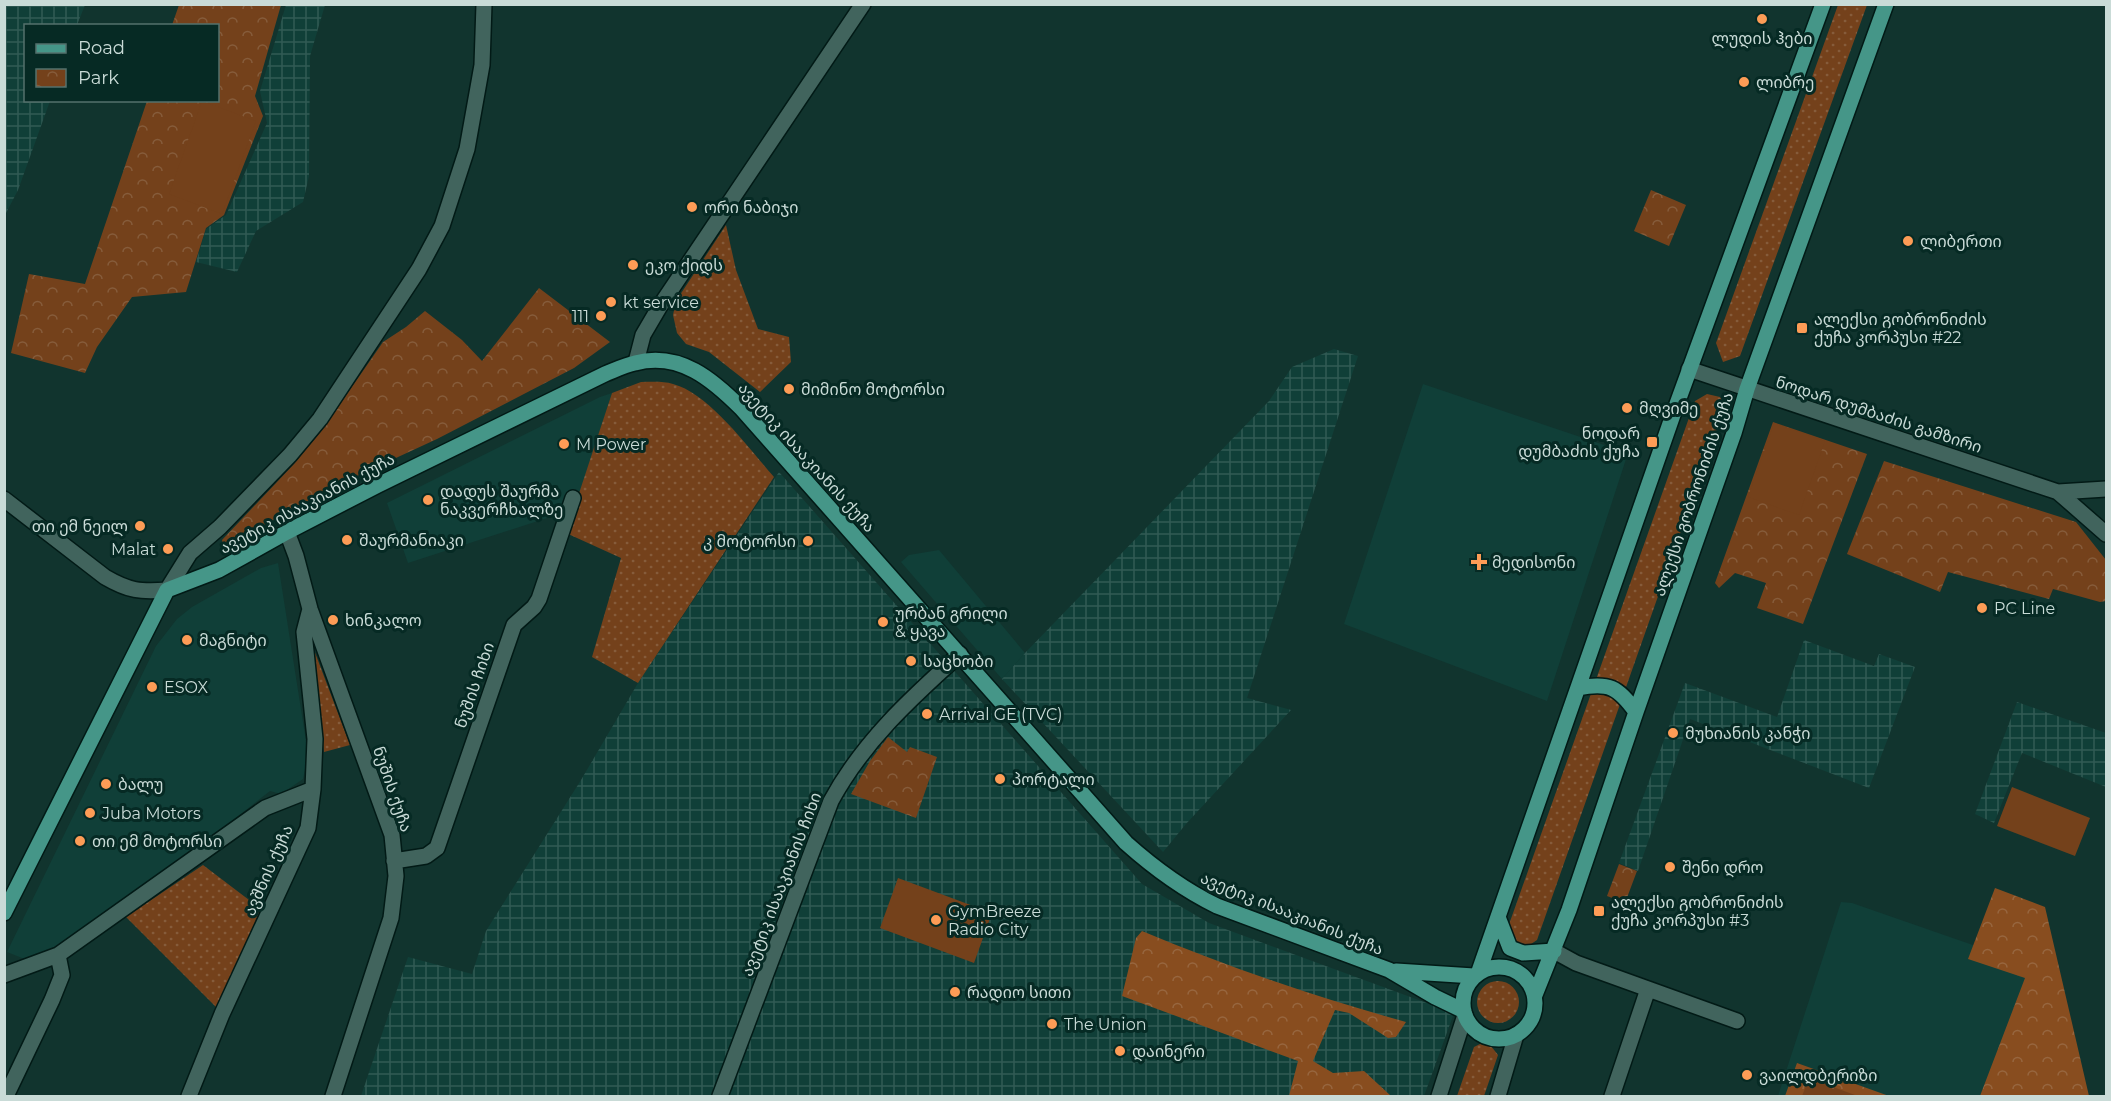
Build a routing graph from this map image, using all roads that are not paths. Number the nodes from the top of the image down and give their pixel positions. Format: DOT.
graph roads {
  1 [pos="484,4"];
  2 [pos="863,4"];
  3 [pos="1823,4"];
  4 [pos="1886,4"];
  5 [pos="636,362"];
  6 [pos="1689,369"];
  7 [pos="1748,389"];
  8 [pos="2106,489"];
  9 [pos="2058,492"];
  10 [pos="573,498"];
  11 [pos="4,499"];
  12 [pos="287,532"];
  13 [pos="2106,534"];
  14 [pos="167,591"];
  15 [pos="310,609"];
  16 [pos="960,654"];
  17 [pos="1578,688"];
  18 [pos="1636,712"];
  19 [pos="312,789"];
  20 [pos="394,861"];
  21 [pos="4,913"];
  22 [pos="1498,917"];
  23 [pos="1554,951"];
  24 [pos="58,955"];
  25 [pos="1389,970"];
  26 [pos="4,975"];
  27 [pos="1476,975"];
  28 [pos="1648,989"];
  29 [pos="1535,995"];
  30 [pos="1465,1013"];
  31 [pos="1737,1021"];
  32 [pos="1516,1035"];
  33 [pos="6,1096"];
  34 [pos="189,1096"];
  35 [pos="333,1096"];
  36 [pos="720,1096"];
  37 [pos="1439,1096"];
  38 [pos="1498,1096"];
  39 [pos="1612,1096"];
  1 -- 14 [label="street"];
  2 -- 5 [label="street"];
  3 -- 6 [label="main road"];
  4 -- 7 [label="main road, ალექსი გობრონიძის ქუჩა"];
  5 -- 12 [label="main road, ავეტიკ ისააკიანის ქუჩა"];
  5 -- 16 [label="main road, ავეტიკ ისააკიანის ქუჩა"];
  6 -- 7 [label="street, ნოდარ დუმბაძის გამზირი"];
  6 -- 17 [label="main road"];
  7 -- 9 [label="street, ნოდარ დუმბაძის გამზირი"];
  7 -- 18 [label="main road, ალექსი გობრონიძის ქუჩა"];
  8 -- 9 [label="street, ნოდარ დუმბაძის გამზირი"];
  9 -- 13 [label="street, ნოდარ დუმბაძის გამზირი"];
  10 -- 20 [label="street, ნუშის ჩიხი"];
  11 -- 14 [label="street"];
  12 -- 14 [label="main road, ავეტიკ ისააკიანის ქუჩა"];
  12 -- 15 [label="street, ნუშის ქუჩა"];
  14 -- 21 [label="main road"];
  15 -- 19 [label="street, ავშნის ქუჩა"];
  15 -- 20 [label="street, ნუშის ქუჩა"];
  16 -- 25 [label="main road, ავეტიკ ისააკიანის ქუჩა"];
  16 -- 36 [label="street, ავეტიკ ისააკიანის ჩიხი"];
  17 -- 18 [label="main road"];
  17 -- 22 [label="main road"];
  18 -- 23 [label="main road, ალექსი გობრონიძის ქუჩა"];
  19 -- 24 [label="street"];
  19 -- 34 [label="street, ავშნის ქუჩა"];
  20 -- 35 [label="street, ნუშის ქუჩა"];
  22 -- 23 [label="main road"];
  22 -- 27 [label="main road"];
  23 -- 28 [label="street"];
  23 -- 29 [label="main road, ალექსი გობრონიძის ქუჩა"];
  24 -- 26 [label="street"];
  24 -- 33 [label="street"];
  25 -- 27 [label="main road, ავეტიკ ისააკიანის ქუჩა"];
  25 -- 30 [label="main road, ავეტიკ ისააკიანის ქუჩა"];
  27 -- 29 [label="main road"];
  27 -- 30 [label="main road"];
  28 -- 31 [label="street"];
  28 -- 39 [label="street"];
  29 -- 32 [label="main road"];
  30 -- 32 [label="main road"];
  30 -- 37 [label="street"];
  32 -- 38 [label="street"];
}
